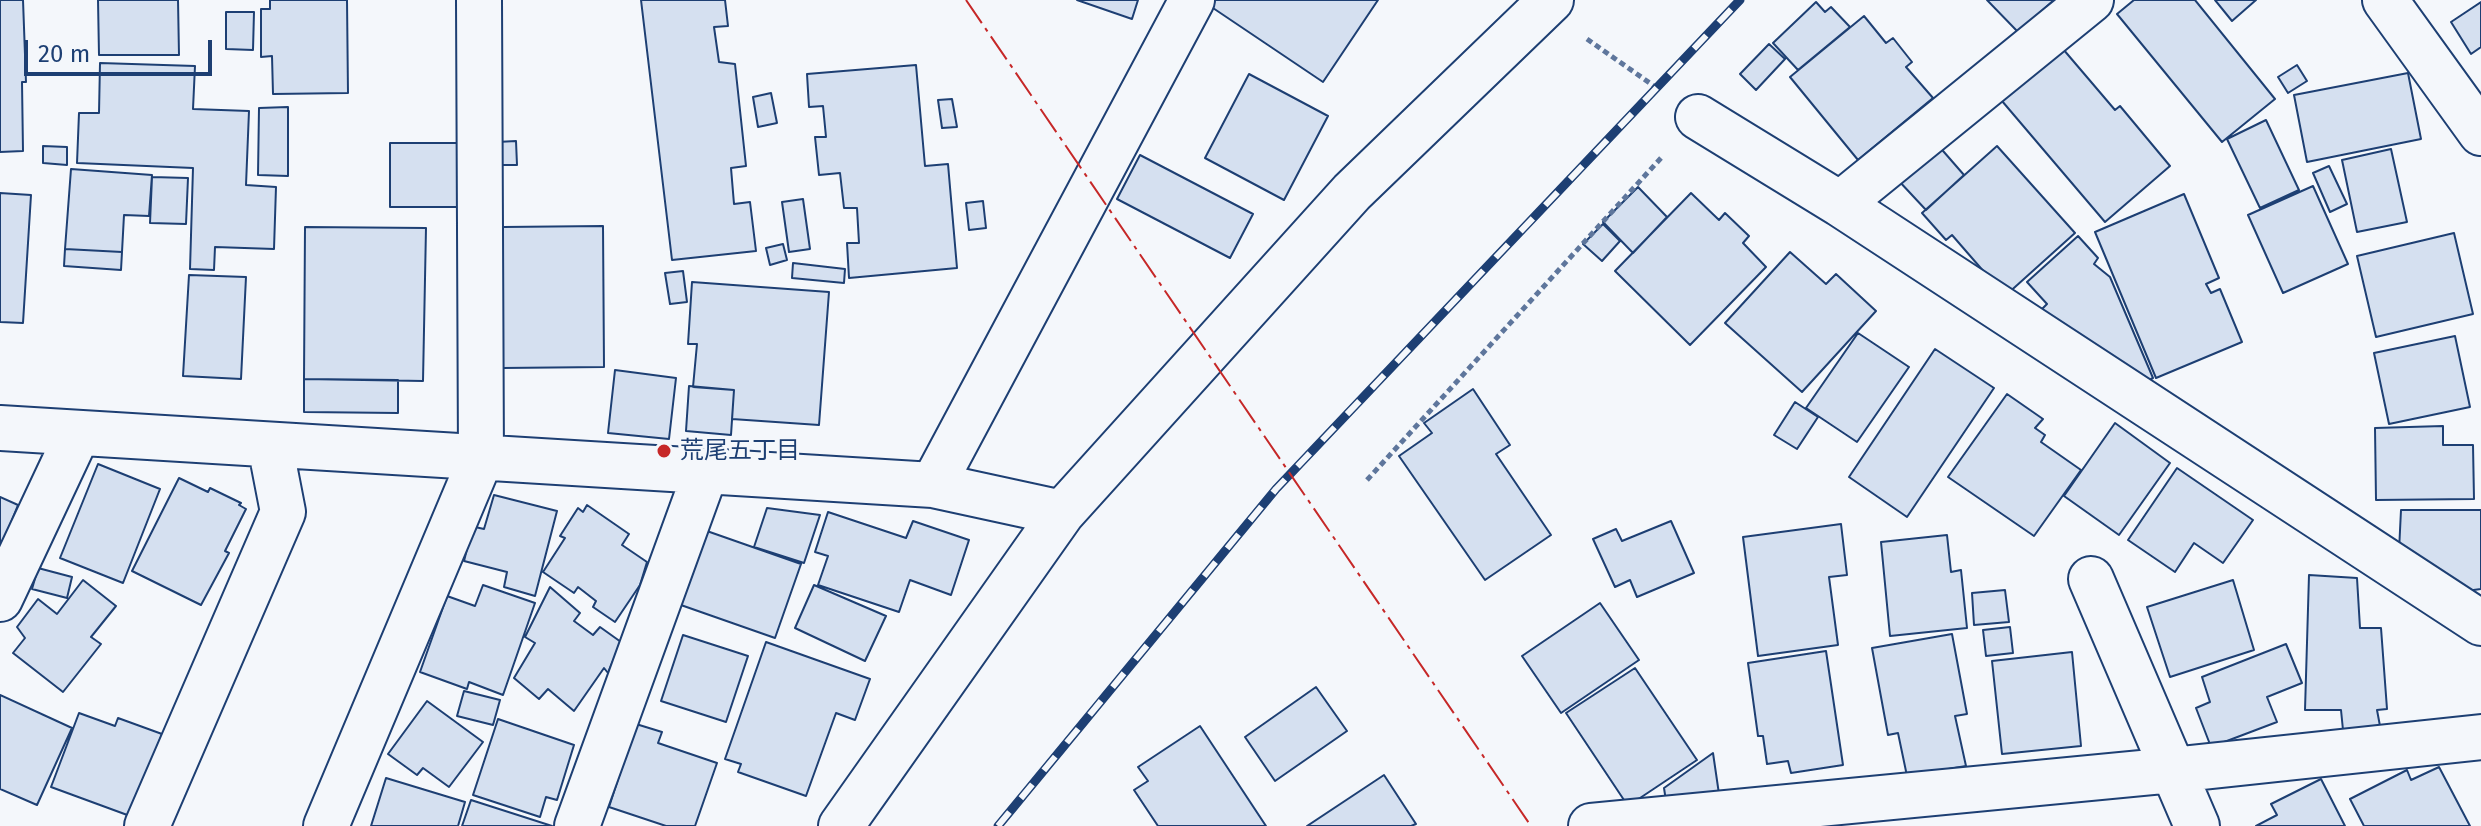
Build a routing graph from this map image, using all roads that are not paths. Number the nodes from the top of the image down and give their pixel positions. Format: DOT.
graph roads {
  1 [pos="479,0"];
  2 [pos="1192,0"];
  3 [pos="2091,0"];
  4 [pos="2385,0"];
  5 [pos="1542,3"];
  6 [pos="1698,117"];
  7 [pos="2481,133"];
  8 [pos="1840,204"];
  9 [pos="0,428"];
  10 [pos="78,433"];
  11 [pos="270,445"];
  12 [pos="481,458"];
  13 [pos="706,471"];
  14 [pos="933,485"];
  15 [pos="1062,513"];
  16 [pos="2091,579"];
  17 [pos="0,599"];
  18 [pos="2481,623"];
  19 [pos="2481,737"];
  20 [pos="2173,770"];
  21 [pos="147,826"];
  22 [pos="326,826"];
  23 [pos="577,826"];
  24 [pos="841,826"];
  25 [pos="1591,826"];
  26 [pos="2197,826"];
  1 -- 12 [label="street"];
  2 -- 14 [label="street"];
  3 -- 8 [label="street"];
  4 -- 7 [label="street"];
  5 -- 15 [label="street"];
  6 -- 8 [label="street"];
  8 -- 18 [label="street"];
  9 -- 10 [label="street"];
  10 -- 11 [label="street"];
  10 -- 17 [label="street"];
  11 -- 12 [label="street"];
  11 -- 21 [label="street"];
  12 -- 13 [label="street"];
  12 -- 22 [label="street"];
  13 -- 14 [label="street"];
  13 -- 23 [label="street"];
  14 -- 15 [label="street"];
  15 -- 24 [label="street"];
  16 -- 20 [label="street"];
  19 -- 20 [label="street"];
  20 -- 25 [label="street"];
  20 -- 26 [label="street"];
}
